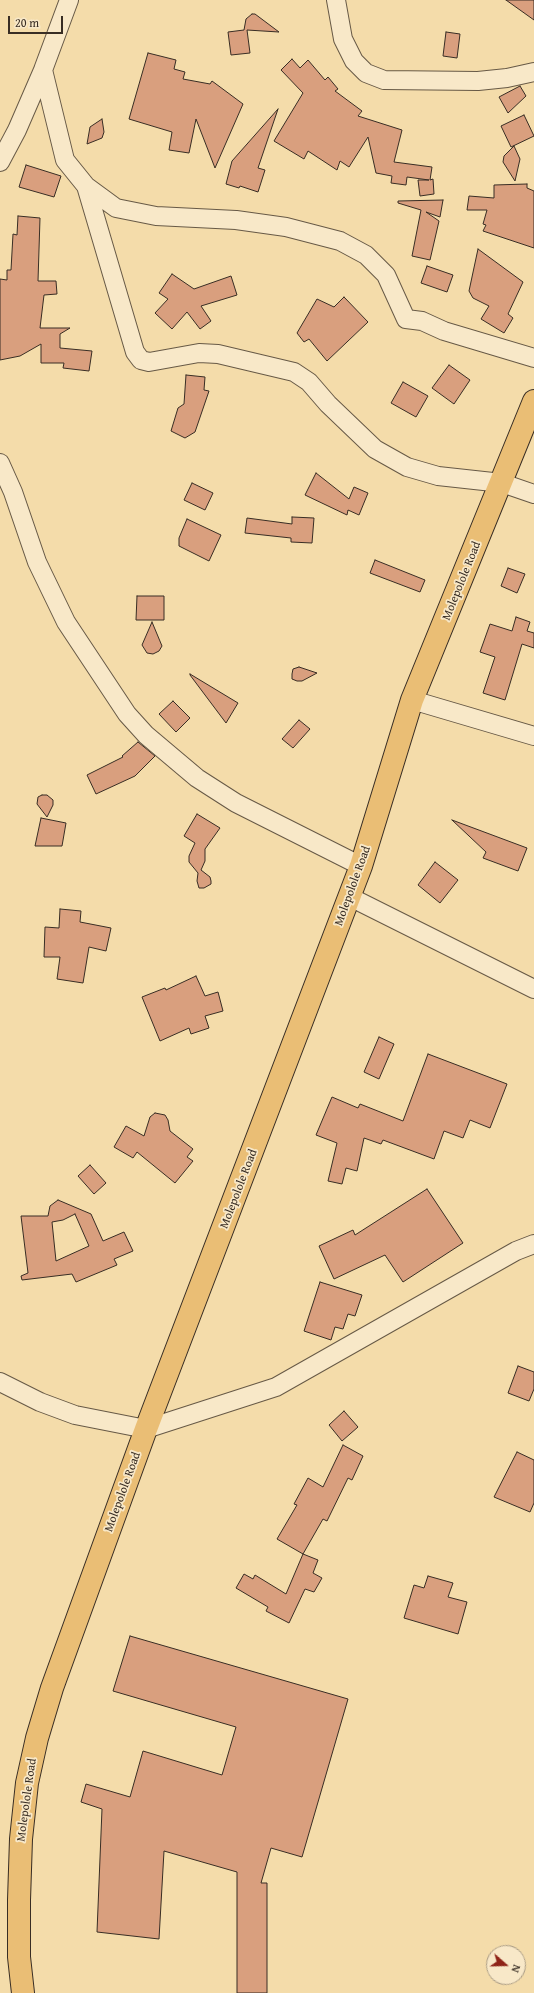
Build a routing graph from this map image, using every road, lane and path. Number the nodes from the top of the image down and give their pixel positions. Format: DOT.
graph roads {
  1 [pos="69,0"];
  2 [pos="336,0"];
  3 [pos="43,70"];
  4 [pos="534,72"];
  5 [pos="0,162"];
  6 [pos="86,186"];
  7 [pos="534,358"];
  8 [pos="534,401"];
  9 [pos="0,463"];
  10 [pos="502,484"];
  11 [pos="534,494"];
  12 [pos="412,700"];
  13 [pos="534,736"];
  14 [pos="361,866"];
  15 [pos="350,897"];
  16 [pos="534,989"];
  17 [pos="534,1244"];
  18 [pos="0,1382"];
  19 [pos="146,1429"];
  20 [pos="23,1993"];
  1 -- 3 [label="street"];
  2 -- 4 [label="street"];
  3 -- 5 [label="street"];
  3 -- 6 [label="street"];
  6 -- 7 [label="street"];
  6 -- 10 [label="street"];
  8 -- 10 [label="main road, Molepolole Road"];
  9 -- 14 [label="street"];
  10 -- 11 [label="street"];
  10 -- 12 [label="main road, Molepolole Road"];
  12 -- 13 [label="street"];
  12 -- 14 [label="main road, Molepolole Road"];
  14 -- 15 [label="main road, Molepolole Road"];
  15 -- 16 [label="street"];
  15 -- 19 [label="main road, Molepolole Road"];
  17 -- 19 [label="street"];
  18 -- 19 [label="street"];
  19 -- 20 [label="main road, Molepolole Road"];
}
